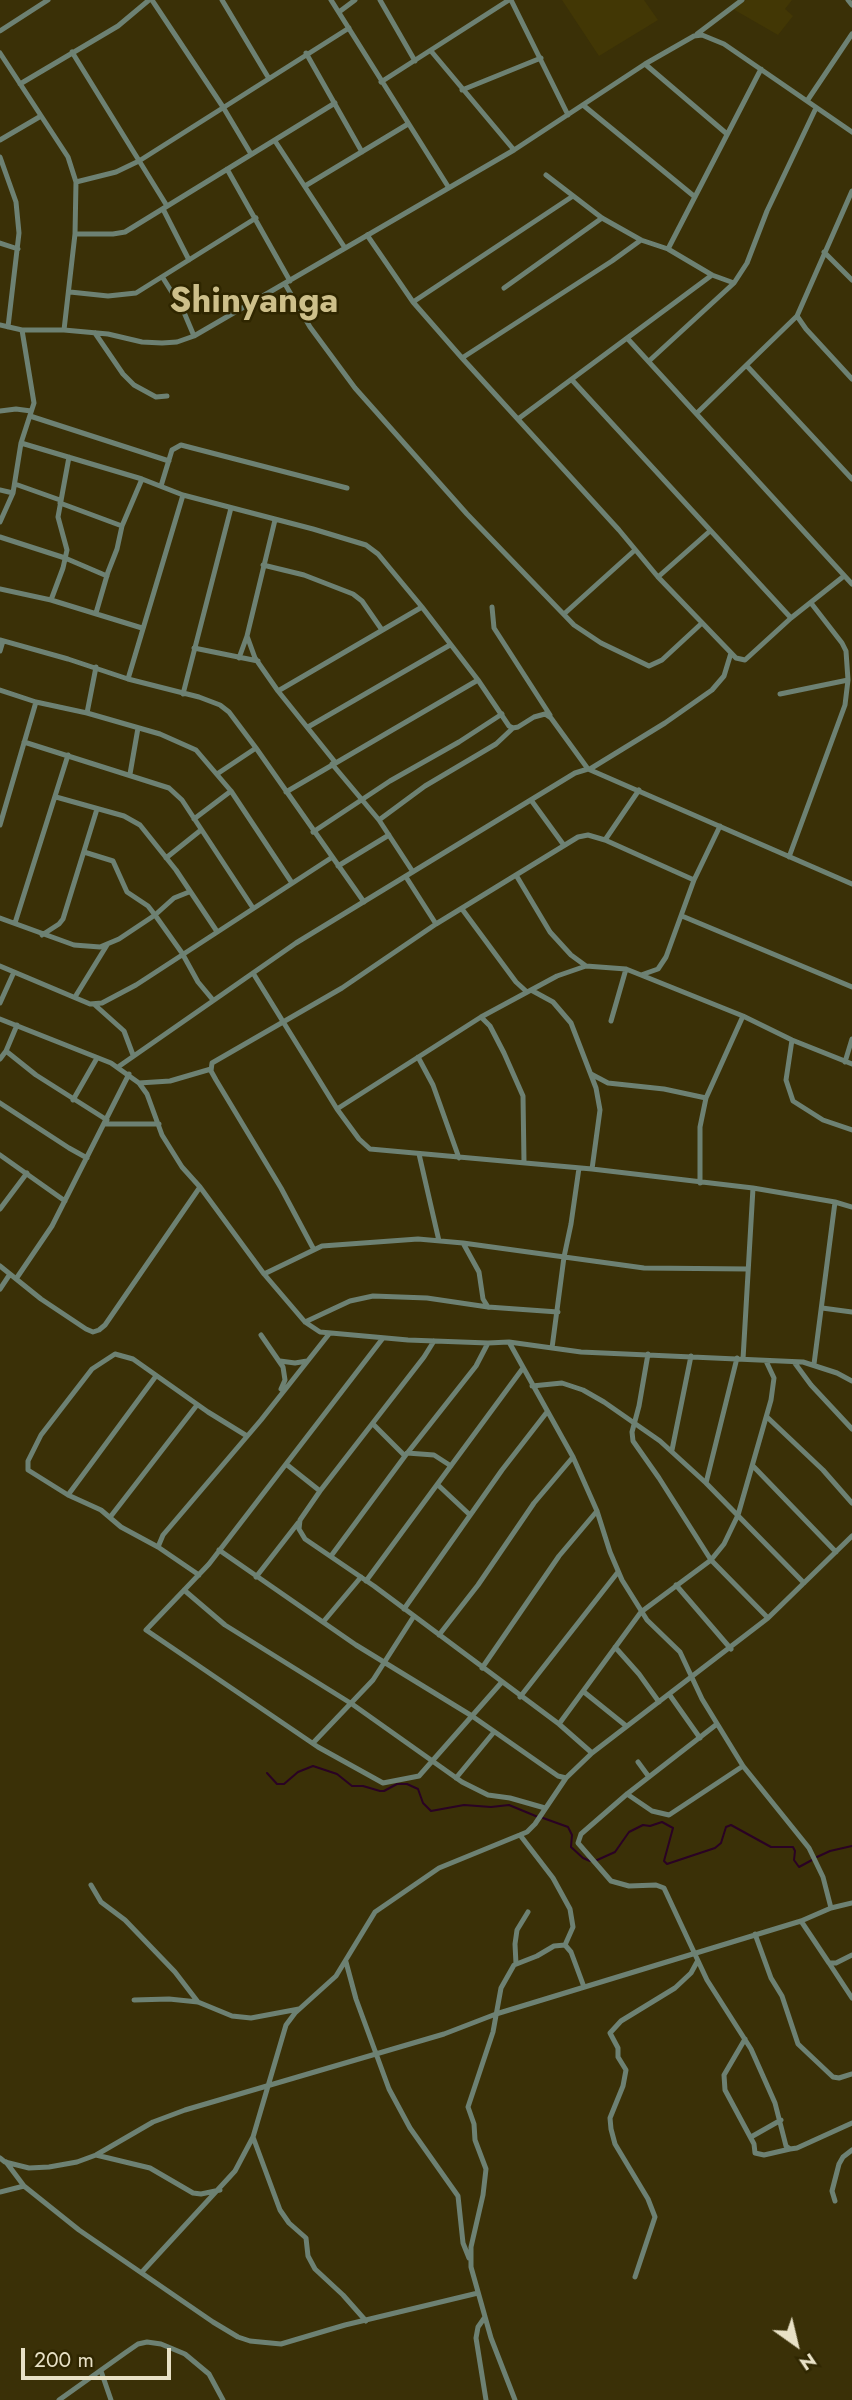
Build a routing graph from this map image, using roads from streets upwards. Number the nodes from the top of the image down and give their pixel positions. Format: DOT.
graph roads {
  1 [pos="48,0"];
  2 [pos="150,0"];
  3 [pos="222,0"];
  4 [pos="331,0"];
  5 [pos="355,0"];
  6 [pos="380,0"];
  7 [pos="510,0"];
  8 [pos="742,0"];
  9 [pos="848,0"];
  10 [pos="39,3"];
  11 [pos="852,5"];
  12 [pos="339,12"];
  13 [pos="349,28"];
  14 [pos="0,31"];
  15 [pos="852,34"];
  16 [pos="694,36"];
  17 [pos="431,51"];
  18 [pos="72,52"];
  19 [pos="0,53"];
  20 [pos="306,53"];
  21 [pos="541,58"];
  22 [pos="415,61"];
  23 [pos="645,64"];
  24 [pos="761,69"];
  25 [pos="268,77"];
  26 [pos="381,82"];
  27 [pos="20,84"];
  28 [pos="462,90"];
  29 [pos="807,101"];
  30 [pos="335,103"];
  31 [pos="583,105"];
  32 [pos="223,107"];
  33 [pos="816,108"];
  34 [pos="568,115"];
  35 [pos="41,116"];
  36 [pos="408,124"];
  37 [pos="852,132"];
  38 [pos="727,134"];
  39 [pos="0,140"];
  40 [pos="275,141"];
  41 [pos="514,150"];
  42 [pos="362,152"];
  43 [pos="251,154"];
  44 [pos="0,157"];
  45 [pos="139,160"];
  46 [pos="2,165"];
  47 [pos="227,169"];
  48 [pos="546,175"];
  49 [pos="76,182"];
  50 [pos="305,186"];
  51 [pos="449,188"];
  52 [pos="852,191"];
  53 [pos="573,196"];
  54 [pos="695,197"];
  55 [pos="165,207"];
  56 [pos="256,218"];
  57 [pos="602,218"];
  58 [pos="75,234"];
  59 [pos="367,235"];
  60 [pos="641,240"];
  61 [pos="0,243"];
  62 [pos="345,248"];
  63 [pos="18,249"];
  64 [pos="668,249"];
  65 [pos="824,252"];
  66 [pos="189,260"];
  67 [pos="712,275"];
  68 [pos="163,278"];
  69 [pos="852,280"];
  70 [pos="734,282"];
  71 [pos="287,283"];
  72 [pos="504,288"];
  73 [pos="70,292"];
  74 [pos="414,302"];
  75 [pos="797,316"];
  76 [pos="0,325"];
  77 [pos="8,327"];
  78 [pos="22,330"];
  79 [pos="64,330"];
  80 [pos="95,333"];
  81 [pos="194,336"];
  82 [pos="627,338"];
  83 [pos="462,358"];
  84 [pos="649,361"];
  85 [pos="747,366"];
  86 [pos="852,379"];
  87 [pos="572,380"];
  88 [pos="167,397"];
  89 [pos="0,411"];
  90 [pos="697,413"];
  91 [pos="31,414"];
  92 [pos="518,419"];
  93 [pos="21,443"];
  94 [pos="69,457"];
  95 [pos="169,460"];
  96 [pos="142,479"];
  97 [pos="852,479"];
  98 [pos="15,484"];
  99 [pos="161,486"];
  100 [pos="347,488"];
  101 [pos="0,490"];
  102 [pos="13,493"];
  103 [pos="183,495"];
  104 [pos="60,501"];
  105 [pos="231,508"];
  106 [pos="275,520"];
  107 [pos="0,522"];
  108 [pos="122,526"];
  109 [pos="710,531"];
  110 [pos="0,537"];
  111 [pos="635,550"];
  112 [pos="65,558"];
  113 [pos="263,565"];
  114 [pos="107,576"];
  115 [pos="844,576"];
  116 [pos="658,578"];
  117 [pos="852,584"];
  118 [pos="0,589"];
  119 [pos="51,600"];
  120 [pos="811,603"];
  121 [pos="422,607"];
  122 [pos="492,607"];
  123 [pos="96,613"];
  124 [pos="564,614"];
  125 [pos="791,618"];
  126 [pos="702,623"];
  127 [pos="142,628"];
  128 [pos="382,630"];
  129 [pos="247,636"];
  130 [pos="1,640"];
  131 [pos="450,645"];
  132 [pos="194,648"];
  133 [pos="0,651"];
  134 [pos="731,653"];
  135 [pos="239,658"];
  136 [pos="257,662"];
  137 [pos="96,667"];
  138 [pos="128,679"];
  139 [pos="478,680"];
  140 [pos="848,680"];
  141 [pos="0,690"];
  142 [pos="278,691"];
  143 [pos="183,694"];
  144 [pos="780,694"];
  145 [pos="36,702"];
  146 [pos="845,705"];
  147 [pos="852,707"];
  148 [pos="87,713"];
  149 [pos="502,714"];
  150 [pos="551,718"];
  151 [pos="308,727"];
  152 [pos="138,728"];
  153 [pos="513,728"];
  154 [pos="24,742"];
  155 [pos="256,748"];
  156 [pos="68,755"];
  157 [pos="334,763"];
  158 [pos="589,769"];
  159 [pos="130,774"];
  160 [pos="217,774"];
  161 [pos="639,790"];
  162 [pos="231,791"];
  163 [pos="286,792"];
  164 [pos="56,797"];
  165 [pos="361,800"];
  166 [pos="531,800"];
  167 [pos="97,809"];
  168 [pos="194,819"];
  169 [pos="379,820"];
  170 [pos="0,823"];
  171 [pos="720,826"];
  172 [pos="201,830"];
  173 [pos="313,832"];
  174 [pos="389,835"];
  175 [pos="606,840"];
  176 [pos="563,844"];
  177 [pos="84,852"];
  178 [pos="789,857"];
  179 [pos="166,858"];
  180 [pos="331,858"];
  181 [pos="338,866"];
  182 [pos="413,872"];
  183 [pos="516,875"];
  184 [pos="406,877"];
  185 [pos="694,880"];
  186 [pos="292,883"];
  187 [pos="852,884"];
  188 [pos="189,892"];
  189 [pos="364,902"];
  190 [pos="253,908"];
  191 [pos="462,909"];
  192 [pos="155,915"];
  193 [pos="682,916"];
  194 [pos="0,918"];
  195 [pos="15,923"];
  196 [pos="436,924"];
  197 [pos="216,930"];
  198 [pos="42,935"];
  199 [pos="107,945"];
  200 [pos="182,953"];
  201 [pos="0,966"];
  202 [pos="586,966"];
  203 [pos="626,970"];
  204 [pos="14,972"];
  205 [pos="253,973"];
  206 [pos="641,975"];
  207 [pos="851,985"];
  208 [pos="529,991"];
  209 [pos="75,997"];
  210 [pos="213,999"];
  211 [pos="0,1003"];
  212 [pos="95,1005"];
  213 [pos="743,1016"];
  214 [pos="481,1017"];
  215 [pos="0,1019"];
  216 [pos="611,1021"];
  217 [pos="284,1023"];
  218 [pos="17,1026"];
  219 [pos="852,1039"];
  220 [pos="792,1040"];
  221 [pos="6,1051"];
  222 [pos="133,1055"];
  223 [pos="418,1057"];
  224 [pos="97,1058"];
  225 [pos="0,1059"];
  226 [pos="849,1063"];
  227 [pos="118,1067"];
  228 [pos="211,1069"];
  229 [pos="129,1074"];
  230 [pos="591,1074"];
  231 [pos="139,1083"];
  232 [pos="706,1098"];
  233 [pos="73,1100"];
  234 [pos="0,1103"];
  235 [pos="337,1109"];
  236 [pos="106,1122"];
  237 [pos="159,1124"];
  238 [pos="852,1130"];
  239 [pos="419,1154"];
  240 [pos="0,1155"];
  241 [pos="88,1158"];
  242 [pos="459,1158"];
  243 [pos="524,1162"];
  244 [pos="579,1168"];
  245 [pos="592,1169"];
  246 [pos="27,1173"];
  247 [pos="700,1183"];
  248 [pos="200,1187"];
  249 [pos="752,1188"];
  250 [pos="65,1201"];
  251 [pos="835,1202"];
  252 [pos="852,1207"];
  253 [pos="0,1209"];
  254 [pos="439,1241"];
  255 [pos="463,1243"];
  256 [pos="313,1248"];
  257 [pos="564,1257"];
  258 [pos="0,1266"];
  259 [pos="748,1269"];
  260 [pos="264,1275"];
  261 [pos="13,1276"];
  262 [pos="0,1289"];
  263 [pos="488,1307"];
  264 [pos="821,1308"];
  265 [pos="558,1312"];
  266 [pos="852,1312"];
  267 [pos="305,1322"];
  268 [pos="329,1334"];
  269 [pos="261,1335"];
  270 [pos="383,1338"];
  271 [pos="434,1341"];
  272 [pos="509,1342"];
  273 [pos="488,1343"];
  274 [pos="552,1348"];
  275 [pos="648,1353"];
  276 [pos="691,1356"];
  277 [pos="740,1359"];
  278 [pos="280,1361"];
  279 [pos="307,1361"];
  280 [pos="766,1361"];
  281 [pos="794,1362"];
  282 [pos="814,1364"];
  283 [pos="523,1368"];
  284 [pos="156,1376"];
  285 [pos="852,1381"];
  286 [pos="532,1386"];
  287 [pos="277,1399"];
  288 [pos="197,1405"];
  289 [pos="547,1412"];
  290 [pos="767,1417"];
  291 [pos="373,1424"];
  292 [pos="635,1425"];
  293 [pos="852,1429"];
  294 [pos="247,1436"];
  295 [pos="672,1450"];
  296 [pos="406,1455"];
  297 [pos="573,1457"];
  298 [pos="286,1464"];
  299 [pos="452,1466"];
  300 [pos="754,1468"];
  301 [pos="706,1483"];
  302 [pos="438,1485"];
  303 [pos="320,1491"];
  304 [pos="68,1495"];
  305 [pos="852,1503"];
  306 [pos="597,1511"];
  307 [pos="471,1515"];
  308 [pos="111,1516"];
  309 [pos="738,1516"];
  310 [pos="298,1523"];
  311 [pos="852,1536"];
  312 [pos="158,1547"];
  313 [pos="219,1550"];
  314 [pos="836,1552"];
  315 [pos="331,1556"];
  316 [pos="712,1560"];
  317 [pos="618,1572"];
  318 [pos="199,1576"];
  319 [pos="256,1577"];
  320 [pos="364,1579"];
  321 [pos="804,1583"];
  322 [pos="676,1586"];
  323 [pos="184,1590"];
  324 [pos="404,1609"];
  325 [pos="641,1612"];
  326 [pos="414,1616"];
  327 [pos="768,1618"];
  328 [pos="324,1621"];
  329 [pos="439,1635"];
  330 [pos="615,1647"];
  331 [pos="731,1649"];
  332 [pos="385,1663"];
  333 [pos="482,1668"];
  334 [pos="691,1678"];
  335 [pos="501,1683"];
  336 [pos="584,1692"];
  337 [pos="669,1694"];
  338 [pos="520,1696"];
  339 [pos="659,1702"];
  340 [pos="352,1704"];
  341 [pos="472,1716"];
  342 [pos="559,1724"];
  343 [pos="717,1724"];
  344 [pos="625,1725"];
  345 [pos="494,1732"];
  346 [pos="700,1738"];
  347 [pos="313,1743"];
  348 [pos="592,1753"];
  349 [pos="431,1762"];
  350 [pos="638,1762"];
  351 [pos="743,1766"];
  352 [pos="649,1777"];
  353 [pos="456,1778"];
  354 [pos="566,1778"];
  355 [pos="628,1794"];
  356 [pos="545,1808"];
  357 [pos="520,1835"];
  358 [pos="91,1885"];
  359 [pos="852,1903"];
  360 [pos="831,1908"];
  361 [pos="528,1912"];
  362 [pos="801,1921"];
  363 [pos="755,1934"];
  364 [pos="565,1945"];
  365 [pos="694,1954"];
  366 [pos="852,1955"];
  367 [pos="346,1962"];
  368 [pos="697,1962"];
  369 [pos="829,1963"];
  370 [pos="516,1964"];
  371 [pos="584,1987"];
  372 [pos="852,1998"];
  373 [pos="134,2000"];
  374 [pos="198,2002"];
  375 [pos="299,2009"];
  376 [pos="496,2014"];
  377 [pos="746,2039"];
  378 [pos="376,2055"];
  379 [pos="852,2074"];
  380 [pos="267,2087"];
  381 [pos="781,2119"];
  382 [pos="852,2123"];
  383 [pos="253,2137"];
  384 [pos="751,2137"];
  385 [pos="790,2149"];
  386 [pos="852,2150"];
  387 [pos="96,2155"];
  388 [pos="3,2160"];
  389 [pos="24,2186"];
  390 [pos="220,2190"];
  391 [pos="0,2192"];
  392 [pos="835,2201"];
  393 [pos="470,2260"];
  394 [pos="142,2272"];
  395 [pos="635,2277"];
  396 [pos="478,2293"];
  397 [pos="485,2316"];
  398 [pos="366,2321"];
  399 [pos="101,2371"];
  400 [pos="59,2400"];
  401 [pos="111,2400"];
  402 [pos="223,2400"];
  403 [pos="486,2400"];
  404 [pos="515,2400"];
  1 -- 10 [label="street"];
  2 -- 18 [label="street"];
  2 -- 32 [label="street"];
  3 -- 25 [label="street"];
  4 -- 12 [label="street"];
  5 -- 12 [label="street"];
  6 -- 22 [label="street"];
  7 -- 17 [label="street"];
  7 -- 21 [label="street"];
  8 -- 16 [label="street"];
  9 -- 11 [label="street"];
  10 -- 14 [label="street"];
  12 -- 13 [label="street"];
  13 -- 20 [label="street"];
  13 -- 26 [label="street"];
  15 -- 29 [label="street"];
  16 -- 23 [label="street"];
  16 -- 24 [label="street"];
  17 -- 22 [label="street"];
  17 -- 28 [label="street"];
  18 -- 27 [label="street"];
  18 -- 45 [label="street"];
  19 -- 27 [label="street"];
  20 -- 25 [label="street"];
  20 -- 30 [label="street"];
  21 -- 28 [label="street"];
  21 -- 34 [label="street"];
  22 -- 26 [label="street"];
  23 -- 31 [label="street"];
  23 -- 38 [label="street"];
  24 -- 29 [label="street"];
  24 -- 38 [label="street"];
  25 -- 32 [label="street"];
  26 -- 36 [label="street"];
  27 -- 35 [label="street"];
  28 -- 41 [label="street"];
  29 -- 33 [label="street"];
  30 -- 40 [label="street"];
  30 -- 42 [label="street"];
  31 -- 34 [label="street"];
  31 -- 54 [label="street"];
  32 -- 43 [label="street"];
  32 -- 45 [label="street"];
  33 -- 37 [label="street"];
  33 -- 70 [label="street"];
  34 -- 41 [label="street"];
  35 -- 39 [label="street"];
  35 -- 49 [label="street"];
  36 -- 42 [label="street"];
  36 -- 51 [label="street"];
  38 -- 54 [label="street"];
  40 -- 43 [label="street"];
  40 -- 50 [label="street"];
  41 -- 51 [label="street"];
  42 -- 50 [label="street"];
  43 -- 47 [label="street"];
  44 -- 46 [label="street"];
  45 -- 49 [label="street"];
  45 -- 55 [label="street"];
  46 -- 63 [label="street"];
  47 -- 55 [label="street"];
  47 -- 56 [label="street"];
  48 -- 53 [label="street"];
  49 -- 58 [label="street"];
  50 -- 62 [label="street"];
  51 -- 59 [label="street"];
  52 -- 65 [label="street"];
  53 -- 57 [label="street"];
  53 -- 74 [label="street"];
  54 -- 64 [label="street"];
  55 -- 58 [label="street"];
  55 -- 66 [label="street"];
  56 -- 66 [label="street"];
  56 -- 71 [label="street"];
  57 -- 60 [label="street"];
  57 -- 72 [label="street"];
  58 -- 73 [label="street"];
  59 -- 62 [label="street"];
  59 -- 74 [label="street"];
  60 -- 64 [label="street"];
  60 -- 83 [label="street"];
  61 -- 63 [label="street"];
  62 -- 71 [label="street"];
  63 -- 77 [label="street"];
  64 -- 67 [label="street"];
  65 -- 69 [label="street"];
  65 -- 75 [label="street"];
  66 -- 68 [label="street"];
  67 -- 70 [label="street"];
  67 -- 82 [label="street"];
  68 -- 73 [label="street"];
  68 -- 81 [label="street"];
  70 -- 84 [label="street"];
  71 -- 81 [label="street"];
  71 -- 124 [label="street"];
  73 -- 79 [label="street"];
  74 -- 83 [label="street"];
  75 -- 85 [label="street"];
  75 -- 86 [label="street"];
  76 -- 77 [label="street"];
  77 -- 78 [label="street"];
  78 -- 79 [label="street"];
  78 -- 91 [label="street"];
  79 -- 80 [label="street"];
  80 -- 81 [label="street"];
  80 -- 88 [label="street"];
  82 -- 84 [label="street"];
  82 -- 87 [label="street"];
  83 -- 92 [label="street"];
  84 -- 90 [label="street"];
  85 -- 90 [label="street"];
  85 -- 97 [label="street"];
  87 -- 92 [label="street"];
  87 -- 109 [label="street"];
  89 -- 91 [label="street"];
  90 -- 115 [label="street"];
  91 -- 93 [label="street"];
  91 -- 95 [label="street"];
  92 -- 111 [label="street"];
  93 -- 94 [label="street"];
  93 -- 98 [label="street"];
  94 -- 96 [label="street"];
  94 -- 104 [label="street"];
  95 -- 99 [label="street"];
  95 -- 100 [label="street"];
  96 -- 99 [label="street"];
  96 -- 108 [label="street"];
  98 -- 102 [label="street"];
  98 -- 104 [label="street"];
  99 -- 103 [label="street"];
  101 -- 102 [label="street"];
  102 -- 107 [label="street"];
  103 -- 105 [label="street"];
  103 -- 127 [label="street"];
  104 -- 108 [label="street"];
  104 -- 112 [label="street"];
  105 -- 106 [label="street"];
  105 -- 132 [label="street"];
  106 -- 113 [label="street"];
  106 -- 121 [label="street"];
  108 -- 114 [label="street"];
  109 -- 116 [label="street"];
  109 -- 125 [label="street"];
  110 -- 112 [label="street"];
  111 -- 116 [label="street"];
  111 -- 124 [label="street"];
  112 -- 114 [label="street"];
  112 -- 119 [label="street"];
  113 -- 128 [label="street"];
  113 -- 129 [label="street"];
  114 -- 123 [label="street"];
  115 -- 117 [label="street"];
  115 -- 120 [label="street"];
  116 -- 126 [label="street"];
  118 -- 119 [label="street"];
  119 -- 123 [label="street"];
  120 -- 125 [label="street"];
  120 -- 140 [label="street"];
  121 -- 128 [label="street"];
  121 -- 131 [label="street"];
  122 -- 150 [label="street"];
  123 -- 127 [label="street"];
  124 -- 126 [label="street"];
  125 -- 134 [label="street"];
  126 -- 134 [label="street"];
  127 -- 138 [label="street"];
  128 -- 142 [label="street"];
  129 -- 135 [label="street"];
  129 -- 136 [label="street"];
  130 -- 133 [label="street"];
  130 -- 137 [label="street"];
  131 -- 139 [label="street"];
  131 -- 151 [label="street"];
  132 -- 135 [label="street"];
  132 -- 143 [label="street"];
  134 -- 158 [label="street"];
  135 -- 136 [label="street"];
  136 -- 142 [label="street"];
  137 -- 138 [label="street"];
  137 -- 148 [label="street"];
  138 -- 143 [label="street"];
  139 -- 149 [label="street"];
  139 -- 157 [label="street"];
  140 -- 144 [label="street"];
  140 -- 146 [label="street"];
  141 -- 145 [label="street"];
  142 -- 151 [label="street"];
  143 -- 155 [label="street"];
  145 -- 148 [label="street"];
  145 -- 154 [label="street"];
  146 -- 147 [label="street"];
  146 -- 178 [label="street"];
  148 -- 152 [label="street"];
  149 -- 153 [label="street"];
  149 -- 165 [label="street"];
  150 -- 153 [label="street"];
  150 -- 158 [label="street"];
  151 -- 157 [label="street"];
  152 -- 159 [label="street"];
  152 -- 160 [label="street"];
  153 -- 169 [label="street"];
  154 -- 156 [label="street"];
  154 -- 170 [label="street"];
  155 -- 160 [label="street"];
  155 -- 163 [label="street"];
  156 -- 159 [label="street"];
  156 -- 164 [label="street"];
  157 -- 163 [label="street"];
  157 -- 165 [label="street"];
  158 -- 161 [label="street"];
  158 -- 166 [label="street"];
  159 -- 168 [label="street"];
  160 -- 162 [label="street"];
  161 -- 171 [label="street"];
  161 -- 175 [label="street"];
  162 -- 168 [label="street"];
  162 -- 186 [label="street"];
  163 -- 173 [label="street"];
  164 -- 167 [label="street"];
  164 -- 195 [label="street"];
  165 -- 169 [label="street"];
  165 -- 173 [label="street"];
  166 -- 176 [label="street"];
  166 -- 182 [label="street"];
  167 -- 177 [label="street"];
  167 -- 179 [label="street"];
  168 -- 172 [label="street"];
  169 -- 174 [label="street"];
  171 -- 178 [label="street"];
  171 -- 185 [label="street"];
  172 -- 179 [label="street"];
  172 -- 190 [label="street"];
  173 -- 180 [label="street"];
  174 -- 181 [label="street"];
  174 -- 182 [label="street"];
  175 -- 176 [label="street"];
  175 -- 185 [label="street"];
  176 -- 183 [label="street"];
  177 -- 192 [label="street"];
  177 -- 198 [label="street"];
  178 -- 187 [label="street"];
  179 -- 188 [label="street"];
  180 -- 181 [label="street"];
  180 -- 186 [label="street"];
  181 -- 189 [label="street"];
  182 -- 184 [label="street"];
  183 -- 191 [label="street"];
  183 -- 202 [label="street"];
  184 -- 189 [label="street"];
  184 -- 196 [label="street"];
  185 -- 193 [label="street"];
  186 -- 190 [label="street"];
  188 -- 192 [label="street"];
  188 -- 197 [label="street"];
  189 -- 205 [label="street"];
  190 -- 197 [label="street"];
  191 -- 196 [label="street"];
  191 -- 208 [label="street"];
  192 -- 199 [label="street"];
  192 -- 200 [label="street"];
  193 -- 206 [label="street"];
  193 -- 207 [label="street"];
  194 -- 195 [label="street"];
  195 -- 198 [label="street"];
  196 -- 217 [label="street"];
  197 -- 200 [label="street"];
  198 -- 199 [label="street"];
  199 -- 209 [label="street"];
  200 -- 210 [label="street"];
  200 -- 212 [label="street"];
  201 -- 204 [label="street"];
  202 -- 203 [label="street"];
  202 -- 208 [label="street"];
  203 -- 206 [label="street"];
  203 -- 216 [label="street"];
  204 -- 209 [label="street"];
  204 -- 211 [label="street"];
  205 -- 210 [label="street"];
  205 -- 217 [label="street"];
  206 -- 213 [label="street"];
  208 -- 214 [label="street"];
  208 -- 230 [label="street"];
  209 -- 212 [label="street"];
  210 -- 222 [label="street"];
  212 -- 222 [label="street"];
  213 -- 220 [label="street"];
  213 -- 232 [label="street"];
  214 -- 223 [label="street"];
  214 -- 243 [label="street"];
  215 -- 218 [label="street"];
  217 -- 228 [label="street"];
  217 -- 235 [label="street"];
  218 -- 221 [label="street"];
  218 -- 224 [label="street"];
  219 -- 226 [label="street"];
  220 -- 226 [label="street"];
  220 -- 238 [label="street"];
  221 -- 225 [label="street"];
  221 -- 233 [label="street"];
  222 -- 227 [label="street"];
  223 -- 235 [label="street"];
  223 -- 242 [label="street"];
  224 -- 227 [label="street"];
  224 -- 233 [label="street"];
  227 -- 229 [label="street"];
  228 -- 231 [label="street"];
  228 -- 256 [label="street"];
  229 -- 231 [label="street"];
  229 -- 236 [label="street"];
  230 -- 232 [label="street"];
  230 -- 245 [label="street"];
  231 -- 237 [label="street"];
  232 -- 247 [label="street"];
  233 -- 236 [label="street"];
  234 -- 241 [label="street"];
  235 -- 239 [label="street"];
  236 -- 237 [label="street"];
  236 -- 241 [label="street"];
  237 -- 248 [label="street"];
  239 -- 242 [label="street"];
  239 -- 254 [label="street"];
  240 -- 246 [label="street"];
  241 -- 250 [label="street"];
  242 -- 243 [label="street"];
  243 -- 244 [label="street"];
  244 -- 245 [label="street"];
  244 -- 257 [label="street"];
  245 -- 247 [label="street"];
  246 -- 250 [label="street"];
  246 -- 253 [label="street"];
  247 -- 249 [label="street"];
  248 -- 260 [label="street"];
  248 -- 261 [label="street"];
  249 -- 251 [label="street"];
  249 -- 259 [label="street"];
  250 -- 261 [label="street"];
  251 -- 252 [label="street"];
  251 -- 264 [label="street"];
  254 -- 255 [label="street"];
  254 -- 256 [label="street"];
  255 -- 257 [label="street"];
  255 -- 263 [label="street"];
  256 -- 260 [label="street"];
  257 -- 259 [label="street"];
  257 -- 265 [label="street"];
  258 -- 261 [label="street"];
  259 -- 277 [label="street"];
  260 -- 267 [label="street"];
  261 -- 262 [label="street"];
  263 -- 265 [label="street"];
  263 -- 267 [label="street"];
  264 -- 266 [label="street"];
  264 -- 282 [label="street"];
  265 -- 274 [label="street"];
  267 -- 268 [label="street"];
  268 -- 270 [label="street"];
  268 -- 279 [label="street"];
  269 -- 278 [label="street"];
  270 -- 271 [label="street"];
  270 -- 298 [label="street"];
  271 -- 273 [label="street"];
  271 -- 291 [label="street"];
  272 -- 273 [label="street"];
  272 -- 274 [label="street"];
  272 -- 283 [label="street"];
  273 -- 296 [label="street"];
  274 -- 275 [label="street"];
  275 -- 276 [label="street"];
  275 -- 292 [label="street"];
  276 -- 277 [label="street"];
  276 -- 295 [label="street"];
  277 -- 280 [label="street"];
  277 -- 301 [label="street"];
  278 -- 279 [label="street"];
  278 -- 287 [label="street"];
  279 -- 287 [label="street"];
  280 -- 281 [label="street"];
  280 -- 290 [label="street"];
  281 -- 282 [label="street"];
  281 -- 293 [label="street"];
  282 -- 285 [label="street"];
  283 -- 286 [label="street"];
  283 -- 299 [label="street"];
  284 -- 288 [label="street"];
  284 -- 304 [label="street"];
  284 -- 304 [label="street"];
  286 -- 289 [label="street"];
  286 -- 292 [label="street"];
  287 -- 294 [label="street"];
  288 -- 294 [label="street"];
  288 -- 308 [label="street"];
  289 -- 297 [label="street"];
  289 -- 307 [label="street"];
  290 -- 300 [label="street"];
  290 -- 305 [label="street"];
  291 -- 296 [label="street"];
  291 -- 303 [label="street"];
  292 -- 295 [label="street"];
  292 -- 316 [label="street"];
  294 -- 312 [label="street"];
  295 -- 301 [label="street"];
  296 -- 299 [label="street"];
  296 -- 315 [label="street"];
  297 -- 306 [label="street"];
  297 -- 329 [label="street"];
  298 -- 303 [label="street"];
  298 -- 313 [label="street"];
  299 -- 302 [label="street"];
  300 -- 309 [label="street"];
  300 -- 314 [label="street"];
  301 -- 309 [label="street"];
  302 -- 307 [label="street"];
  302 -- 320 [label="street"];
  303 -- 310 [label="street"];
  304 -- 308 [label="street"];
  306 -- 317 [label="street"];
  306 -- 333 [label="street"];
  307 -- 324 [label="street"];
  308 -- 312 [label="street"];
  309 -- 316 [label="street"];
  309 -- 321 [label="street"];
  310 -- 315 [label="street"];
  310 -- 319 [label="street"];
  311 -- 314 [label="street"];
  312 -- 318 [label="street"];
  313 -- 318 [label="street"];
  313 -- 319 [label="street"];
  314 -- 321 [label="street"];
  315 -- 320 [label="street"];
  316 -- 322 [label="street"];
  316 -- 327 [label="street"];
  317 -- 325 [label="street"];
  317 -- 338 [label="street"];
  318 -- 323 [label="street"];
  319 -- 328 [label="street"];
  320 -- 324 [label="street"];
  320 -- 328 [label="street"];
  321 -- 327 [label="street"];
  322 -- 325 [label="street"];
  322 -- 331 [label="street"];
  323 -- 340 [label="street"];
  323 -- 347 [label="street"];
  324 -- 326 [label="street"];
  325 -- 330 [label="street"];
  325 -- 334 [label="street"];
  326 -- 329 [label="street"];
  326 -- 332 [label="street"];
  327 -- 331 [label="street"];
  328 -- 332 [label="street"];
  329 -- 333 [label="street"];
  330 -- 336 [label="street"];
  330 -- 339 [label="street"];
  331 -- 334 [label="street"];
  332 -- 340 [label="street"];
  332 -- 341 [label="street"];
  333 -- 335 [label="street"];
  334 -- 337 [label="street"];
  334 -- 343 [label="street"];
  335 -- 338 [label="street"];
  335 -- 341 [label="street"];
  336 -- 342 [label="street"];
  336 -- 344 [label="street"];
  337 -- 339 [label="street"];
  337 -- 346 [label="street"];
  338 -- 342 [label="street"];
  339 -- 344 [label="street"];
  340 -- 347 [label="street"];
  340 -- 349 [label="street"];
  341 -- 345 [label="street"];
  341 -- 349 [label="street"];
  342 -- 348 [label="street"];
  343 -- 346 [label="street"];
  343 -- 351 [label="street"];
  344 -- 348 [label="street"];
  345 -- 353 [label="street"];
  345 -- 354 [label="street"];
  346 -- 352 [label="street"];
  347 -- 349 [label="street"];
  348 -- 354 [label="street"];
  349 -- 353 [label="street"];
  350 -- 352 [label="street"];
  351 -- 355 [label="street"];
  351 -- 360 [label="street"];
  352 -- 355 [label="street"];
  353 -- 356 [label="street"];
  354 -- 356 [label="street"];
  355 -- 365 [label="street"];
  356 -- 357 [label="street"];
  357 -- 364 [label="street"];
  357 -- 367 [label="street"];
  358 -- 374 [label="street"];
  359 -- 360 [label="street"];
  360 -- 362 [label="street"];
  361 -- 370 [label="street"];
  362 -- 363 [label="street"];
  362 -- 369 [label="street"];
  363 -- 365 [label="street"];
  363 -- 379 [label="street"];
  364 -- 370 [label="street"];
  364 -- 371 [label="street"];
  365 -- 368 [label="street"];
  365 -- 371 [label="street"];
  366 -- 369 [label="street"];
  367 -- 375 [label="street"];
  367 -- 378 [label="street"];
  368 -- 377 [label="street"];
  368 -- 395 [label="street"];
  369 -- 372 [label="street"];
  370 -- 376 [label="street"];
  371 -- 376 [label="street"];
  373 -- 374 [label="street"];
  374 -- 375 [label="street"];
  375 -- 380 [label="street"];
  376 -- 378 [label="street"];
  376 -- 393 [label="street"];
  377 -- 381 [label="street"];
  377 -- 384 [label="street"];
  378 -- 380 [label="street"];
  378 -- 393 [label="street"];
  380 -- 383 [label="street"];
  380 -- 387 [label="street"];
  381 -- 384 [label="street"];
  381 -- 385 [label="street"];
  382 -- 385 [label="street"];
  383 -- 390 [label="street"];
  383 -- 398 [label="street"];
  384 -- 385 [label="street"];
  386 -- 392 [label="street"];
  387 -- 388 [label="street"];
  387 -- 390 [label="street"];
  388 -- 389 [label="street"];
  389 -- 391 [label="street"];
  389 -- 394 [label="street"];
  390 -- 394 [label="street"];
  393 -- 396 [label="street"];
  394 -- 398 [label="street"];
  396 -- 397 [label="street"];
  396 -- 398 [label="street"];
  397 -- 403 [label="street"];
  397 -- 404 [label="street"];
  399 -- 400 [label="street"];
  399 -- 401 [label="street"];
  399 -- 402 [label="street"];
}
